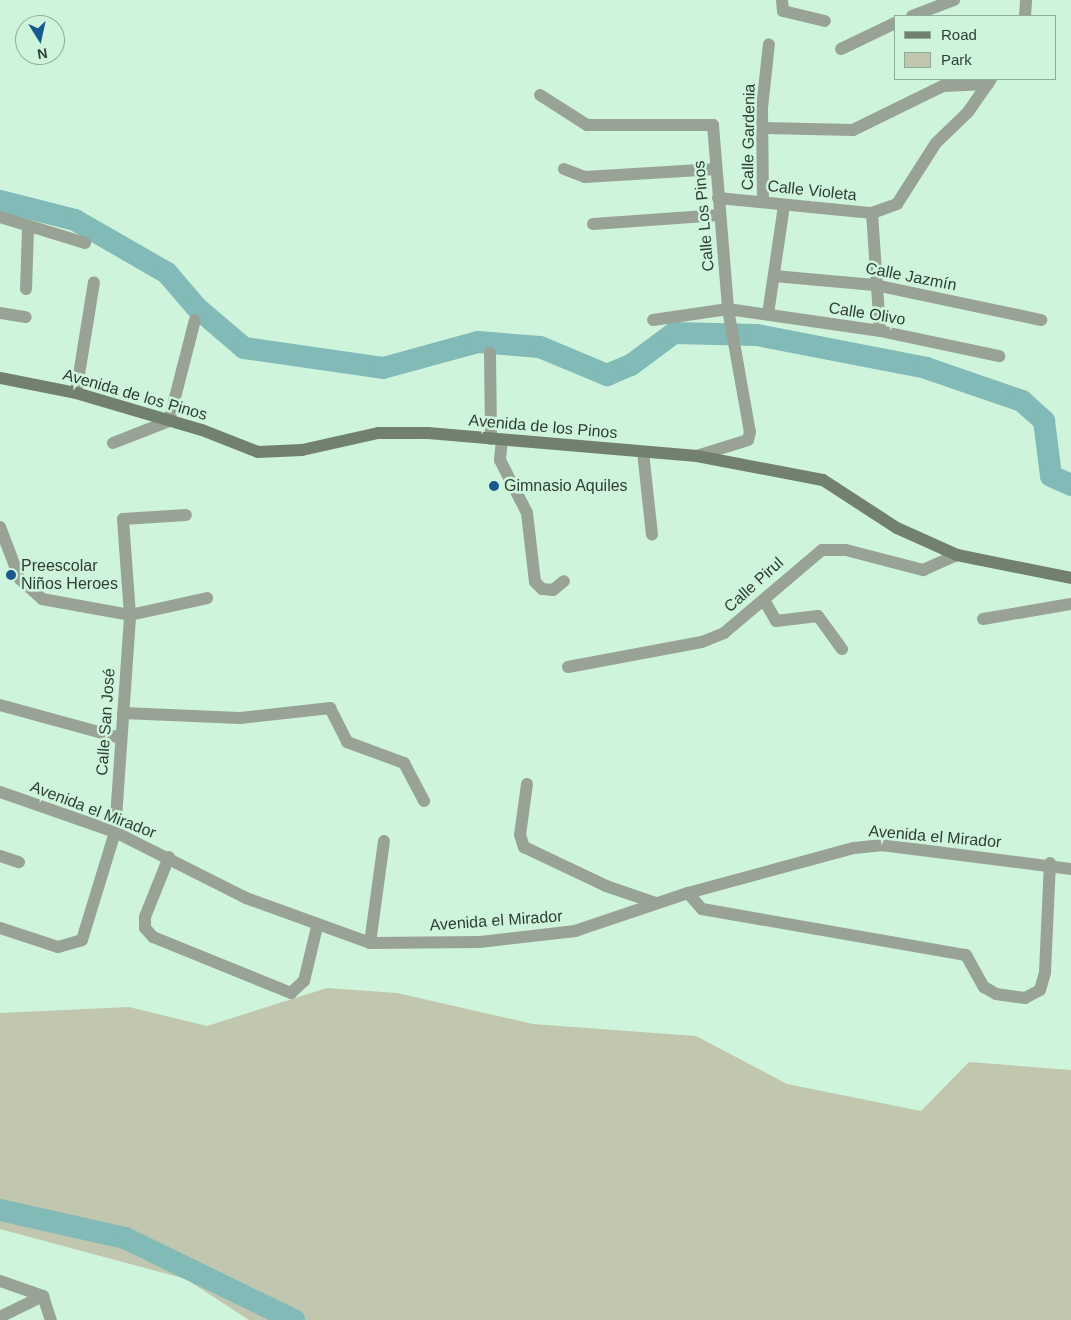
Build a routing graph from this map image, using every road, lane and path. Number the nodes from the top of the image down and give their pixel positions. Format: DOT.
graph roads {
  1 [pos="782,0"];
  2 [pos="954,0"];
  3 [pos="1026,0"];
  4 [pos="915,15"];
  5 [pos="1025,15"];
  6 [pos="825,20"];
  7 [pos="894,23"];
  8 [pos="769,44"];
  9 [pos="841,49"];
  10 [pos="990,81"];
  11 [pos="540,95"];
  12 [pos="765,128"];
  13 [pos="564,169"];
  14 [pos="716,169"];
  15 [pos="718,198"];
  16 [pos="763,202"];
  17 [pos="784,205"];
  18 [pos="872,213"];
  19 [pos="720,215"];
  20 [pos="0,218"];
  21 [pos="593,224"];
  22 [pos="28,228"];
  23 [pos="85,243"];
  24 [pos="774,276"];
  25 [pos="94,282"];
  26 [pos="875,286"];
  27 [pos="26,289"];
  28 [pos="728,306"];
  29 [pos="0,314"];
  30 [pos="768,314"];
  31 [pos="26,317"];
  32 [pos="196,320"];
  33 [pos="652,320"];
  34 [pos="1041,320"];
  35 [pos="880,331"];
  36 [pos="490,353"];
  37 [pos="998,356"];
  38 [pos="0,378"];
  39 [pos="76,393"];
  40 [pos="170,421"];
  41 [pos="496,439"];
  42 [pos="113,444"];
  43 [pos="644,452"];
  44 [pos="697,456"];
  45 [pos="186,515"];
  46 [pos="0,527"];
  47 [pos="652,535"];
  48 [pos="957,555"];
  49 [pos="1071,578"];
  50 [pos="564,581"];
  51 [pos="207,598"];
  52 [pos="764,600"];
  53 [pos="1071,604"];
  54 [pos="130,615"];
  55 [pos="983,620"];
  56 [pos="842,649"];
  57 [pos="568,667"];
  58 [pos="0,705"];
  59 [pos="123,713"];
  60 [pos="121,738"];
  61 [pos="527,784"];
  62 [pos="0,792"];
  63 [pos="424,801"];
  64 [pos="115,832"];
  65 [pos="384,841"];
  66 [pos="0,856"];
  67 [pos="169,857"];
  68 [pos="19,862"];
  69 [pos="1050,863"];
  70 [pos="1071,869"];
  71 [pos="688,893"];
  72 [pos="656,903"];
  73 [pos="318,927"];
  74 [pos="0,928"];
  75 [pos="370,943"];
  76 [pos="0,1280"];
  77 [pos="43,1296"];
  78 [pos="0,1317"];
  79 [pos="51,1320"];
  1 -- 6 [label="street"];
  2 -- 4 [label="street"];
  3 -- 5 [label="street"];
  7 -- 9 [label="street"];
  8 -- 12 [label="street, Calle Gardenia"];
  10 -- 12 [label="street"];
  10 -- 18 [label="street"];
  11 -- 14 [label="street, Calle Los Pinos"];
  12 -- 16 [label="street, Calle Gardenia"];
  13 -- 14 [label="street"];
  14 -- 15 [label="street, Calle Los Pinos"];
  15 -- 16 [label="street, Calle Violeta"];
  15 -- 19 [label="street, Calle Los Pinos"];
  16 -- 17 [label="street, Calle Violeta"];
  17 -- 18 [label="street, Calle Violeta"];
  17 -- 24 [label="street"];
  18 -- 26 [label="street"];
  19 -- 21 [label="street"];
  19 -- 28 [label="street, Calle Los Pinos"];
  20 -- 22 [label="street"];
  22 -- 23 [label="street"];
  22 -- 27 [label="street"];
  24 -- 26 [label="street, Calle Jazmín"];
  24 -- 30 [label="street"];
  25 -- 39 [label="street"];
  26 -- 34 [label="street, Calle Jazmín"];
  26 -- 35 [label="street"];
  28 -- 30 [label="street, Calle Olivo"];
  28 -- 33 [label="street, Calle Olivo"];
  28 -- 44 [label="street, Calle Los Pinos"];
  29 -- 31 [label="street"];
  30 -- 35 [label="street, Calle Olivo"];
  32 -- 40 [label="street"];
  35 -- 37 [label="street, Calle Olivo"];
  36 -- 41 [label="street"];
  38 -- 39 [label="street, Avenida de los Pinos"];
  39 -- 40 [label="street, Avenida de los Pinos"];
  40 -- 41 [label="street, Avenida de los Pinos"];
  40 -- 42 [label="street"];
  41 -- 43 [label="street, Avenida de los Pinos"];
  41 -- 50 [label="street"];
  43 -- 44 [label="street, Avenida de los Pinos"];
  43 -- 47 [label="street"];
  44 -- 48 [label="street, Avenida de los Pinos"];
  45 -- 54 [label="street, Calle San José"];
  46 -- 54 [label="street"];
  48 -- 49 [label="street, Avenida de los Pinos"];
  48 -- 52 [label="street, Calle Pirul"];
  51 -- 54 [label="street"];
  52 -- 56 [label="street"];
  52 -- 57 [label="street, Calle Pirul"];
  53 -- 55 [label="street"];
  54 -- 59 [label="street, Calle San José"];
  58 -- 60 [label="street"];
  59 -- 60 [label="street, Calle San José"];
  59 -- 63 [label="street"];
  60 -- 64 [label="street, Calle San José"];
  61 -- 72 [label="street"];
  62 -- 64 [label="street, Avenida el Mirador"];
  64 -- 67 [label="street, Avenida el Mirador"];
  64 -- 74 [label="street, Calle San José"];
  65 -- 75 [label="street"];
  66 -- 68 [label="street"];
  67 -- 73 [label="street, Avenida el Mirador"];
  67 -- 73 [label="street"];
  69 -- 70 [label="street, Avenida el Mirador"];
  69 -- 71 [label="street, Avenida el Mirador"];
  69 -- 71 [label="street"];
  71 -- 72 [label="street, Avenida el Mirador"];
  72 -- 75 [label="street, Avenida el Mirador"];
  73 -- 75 [label="street, Avenida el Mirador"];
  76 -- 77 [label="street"];
  77 -- 78 [label="street"];
  77 -- 79 [label="street"];
}
